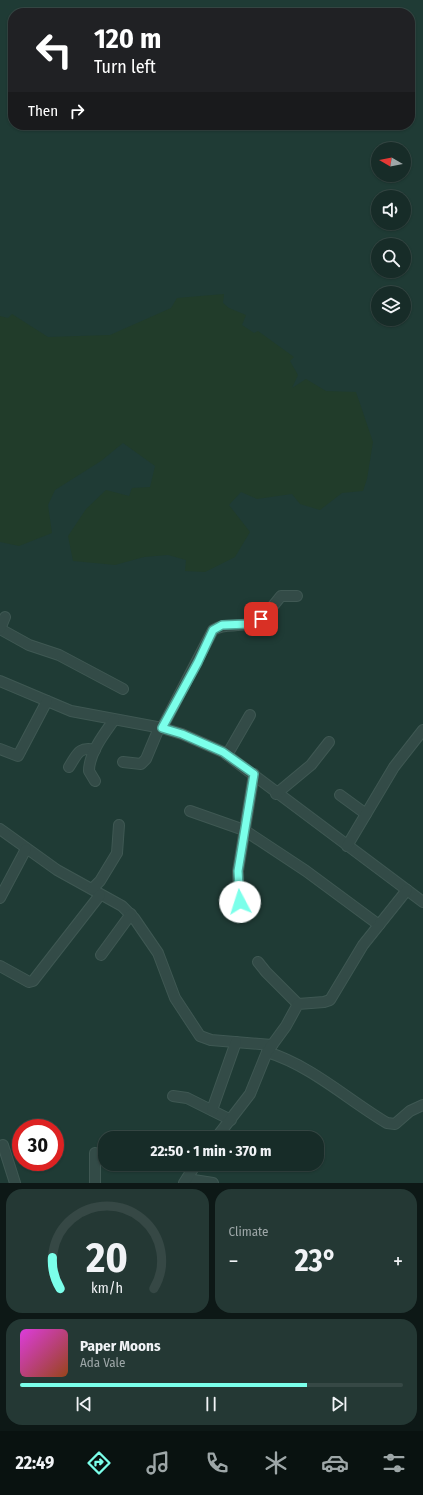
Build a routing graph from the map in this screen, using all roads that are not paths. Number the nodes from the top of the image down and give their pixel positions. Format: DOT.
graph roads {
  1 [pos="297,596"];
  2 [pos="5,616"];
  3 [pos="0,629"];
  4 [pos="0,682"];
  5 [pos="123,689"];
  6 [pos="47,701"];
  7 [pos="250,715"];
  8 [pos="114,720"];
  9 [pos="161,728"];
  10 [pos="423,730"];
  11 [pos="329,742"];
  12 [pos="0,749"];
  13 [pos="95,750"];
  14 [pos="227,755"];
  15 [pos="123,762"];
  16 [pos="69,767"];
  17 [pos="254,774"];
  18 [pos="95,781"];
  19 [pos="276,794"];
  20 [pos="340,794"];
  21 [pos="190,811"];
  22 [pos="366,814"];
  23 [pos="119,825"];
  24 [pos="0,829"];
  25 [pos="244,830"];
  26 [pos="347,846"];
  27 [pos="26,849"];
  28 [pos="408,890"];
  29 [pos="96,892"];
  30 [pos="0,898"];
  31 [pos="240,902"];
  32 [pos="423,902"];
  33 [pos="131,914"];
  34 [pos="379,924"];
  35 [pos="101,955"];
  36 [pos="258,962"];
  37 [pos="0,966"];
  38 [pos="298,1004"];
  39 [pos="236,1042"];
  40 [pos="270,1048"];
  41 [pos="173,1096"];
  42 [pos="423,1105"];
  43 [pos="212,1110"];
  44 [pos="231,1120"];
  45 [pos="222,1131"];
  46 [pos="3,1145"];
  47 [pos="95,1153"];
  48 [pos="191,1171"];
  49 [pos="185,1181"];
  50 [pos="15,1183"];
  51 [pos="96,1183"];
  52 [pos="213,1183"];
  1 -- 9 [label="street"];
  2 -- 3 [label="street"];
  3 -- 5 [label="street"];
  4 -- 6 [label="street"];
  6 -- 8 [label="street"];
  6 -- 12 [label="street"];
  7 -- 14 [label="street"];
  8 -- 9 [label="street"];
  8 -- 13 [label="street"];
  9 -- 14 [label="street"];
  9 -- 15 [label="street"];
  10 -- 22 [label="street"];
  11 -- 19 [label="street"];
  13 -- 16 [label="street"];
  13 -- 18 [label="street"];
  14 -- 17 [label="street"];
  17 -- 19 [label="street"];
  17 -- 25 [label="street"];
  19 -- 26 [label="street"];
  20 -- 22 [label="street"];
  21 -- 25 [label="street"];
  22 -- 26 [label="street"];
  23 -- 29 [label="street"];
  24 -- 27 [label="street"];
  25 -- 31 [label="street"];
  25 -- 34 [label="street"];
  26 -- 28 [label="street"];
  27 -- 29 [label="street"];
  27 -- 30 [label="street"];
  28 -- 32 [label="street"];
  28 -- 34 [label="street"];
  29 -- 33 [label="street"];
  29 -- 37 [label="street"];
  33 -- 35 [label="street"];
  33 -- 39 [label="street"];
  34 -- 38 [label="street"];
  36 -- 38 [label="street"];
  38 -- 40 [label="street"];
  39 -- 40 [label="street"];
  39 -- 43 [label="street"];
  40 -- 42 [label="street"];
  40 -- 44 [label="street"];
  41 -- 43 [label="street"];
  43 -- 44 [label="street"];
  44 -- 45 [label="street"];
  46 -- 50 [label="street"];
  47 -- 51 [label="street"];
  48 -- 49 [label="street"];
  49 -- 52 [label="street"];
}
